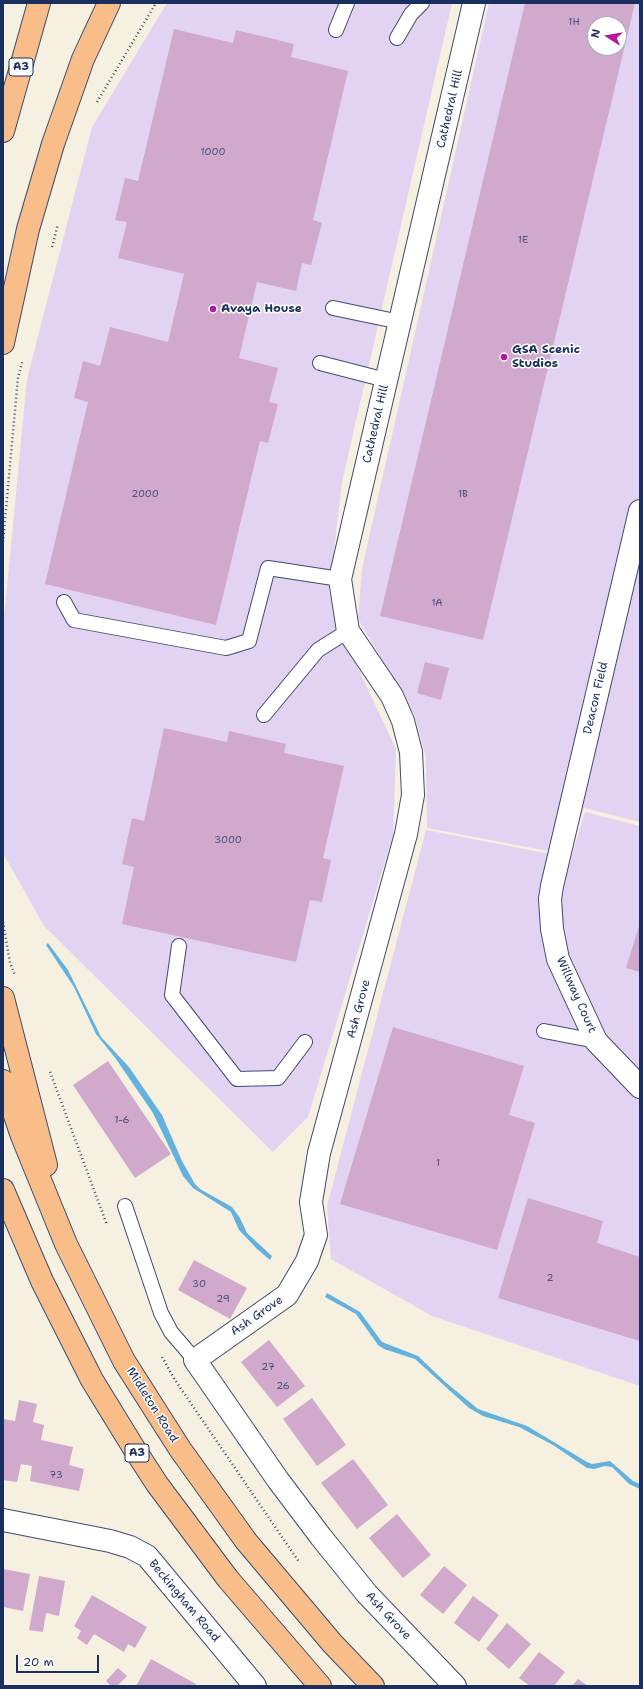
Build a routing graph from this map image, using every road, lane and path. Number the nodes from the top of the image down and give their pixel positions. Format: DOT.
graph roads {
  1 [pos="39,3"];
  2 [pos="109,3"];
  3 [pos="156,3"];
  4 [pos="347,3"];
  5 [pos="422,3"];
  6 [pos="474,3"];
  7 [pos="336,30"];
  8 [pos="397,38"];
  9 [pos="96,102"];
  10 [pos="3,131"];
  11 [pos="58,223"];
  12 [pos="50,253"];
  13 [pos="334,308"];
  14 [pos="400,322"];
  15 [pos="3,343"];
  16 [pos="24,354"];
  17 [pos="320,363"];
  18 [pos="386,380"];
  19 [pos="640,510"];
  20 [pos="3,542"];
  21 [pos="340,579"];
  22 [pos="64,602"];
  23 [pos="348,631"];
  24 [pos="264,715"];
  25 [pos="406,834"];
  26 [pos="552,886"];
  27 [pos="3,922"];
  28 [pos="179,946"];
  29 [pos="16,977"];
  30 [pos="3,998"];
  31 [pos="544,1031"];
  32 [pos="596,1041"];
  33 [pos="305,1042"];
  34 [pos="48,1065"];
  35 [pos="3,1081"];
  36 [pos="640,1087"];
  37 [pos="3,1190"];
  38 [pos="125,1206"];
  39 [pos="107,1226"];
  40 [pos="66,1244"];
  41 [pos="160,1354"];
  42 [pos="195,1360"];
  43 [pos="3,1520"];
  44 [pos="300,1564"];
  45 [pos="255,1686"];
  46 [pos="320,1686"];
  47 [pos="373,1686"];
  48 [pos="455,1686"];
  1 -- 10 [label="highway, A3"];
  2 -- 15 [label="highway"];
  3 -- 9 [label="path"];
  4 -- 7 [label="lane"];
  5 -- 8 [label="lane"];
  6 -- 14 [label="street, Cathedral Hill"];
  11 -- 12 [label="path"];
  13 -- 14 [label="lane"];
  14 -- 18 [label="street, Cathedral Hill"];
  16 -- 20 [label="path"];
  17 -- 18 [label="lane"];
  18 -- 21 [label="street, Cathedral Hill"];
  19 -- 26 [label="street, Deacon Field"];
  21 -- 22 [label="lane"];
  21 -- 23 [label="street, Cathedral Hill"];
  23 -- 24 [label="lane"];
  23 -- 25 [label="street, Cathedral Hill"];
  25 -- 42 [label="street, Ash Grove"];
  26 -- 32 [label="street, Willway Court"];
  27 -- 29 [label="path"];
  28 -- 33 [label="lane"];
  30 -- 40 [label="highway"];
  31 -- 32 [label="lane"];
  32 -- 36 [label="street, Willway Court"];
  34 -- 39 [label="path"];
  35 -- 40 [label="highway, Midleton Road"];
  37 -- 46 [label="highway, A3"];
  38 -- 42 [label="lane"];
  40 -- 47 [label="highway, Midleton Road"];
  41 -- 44 [label="path"];
  42 -- 48 [label="street, Ash Grove"];
  43 -- 45 [label="street, Beckingham Road"];
}
